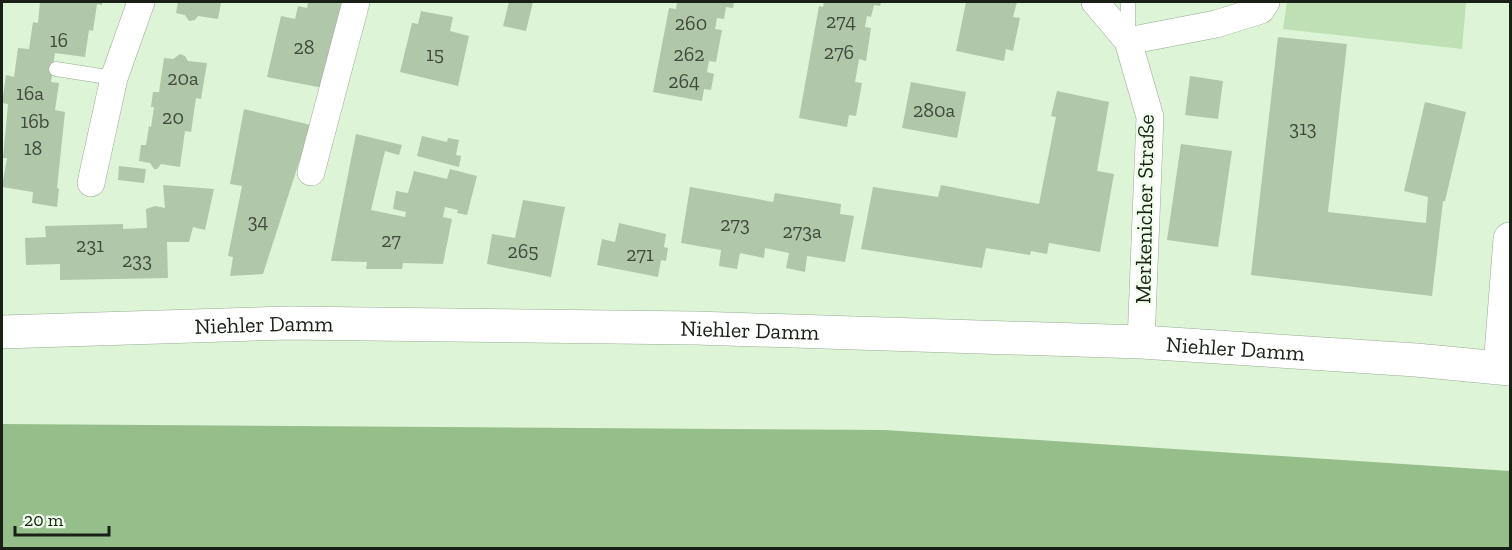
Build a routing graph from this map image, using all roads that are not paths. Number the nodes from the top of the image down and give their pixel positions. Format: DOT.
graph roads {
  1 [pos="141,2"];
  2 [pos="356,2"];
  3 [pos="1095,2"];
  4 [pos="1128,2"];
  5 [pos="1266,2"];
  6 [pos="1128,41"];
  7 [pos="56,69"];
  8 [pos="114,78"];
  9 [pos="311,172"];
  10 [pos="91,183"];
  11 [pos="1510,239"];
  12 [pos="2,332"];
  13 [pos="1141,342"];
  14 [pos="1505,368"];
  1 -- 8 [label="street"];
  2 -- 9 [label="street"];
  3 -- 6 [label="street, Merkenicher Straße"];
  4 -- 6 [label="lane"];
  5 -- 6 [label="street"];
  6 -- 13 [label="street, Merkenicher Straße"];
  7 -- 8 [label="lane"];
  8 -- 10 [label="street"];
  11 -- 14 [label="street"];
  12 -- 13 [label="street, Niehler Damm"];
  13 -- 14 [label="street, Niehler Damm"];
}
